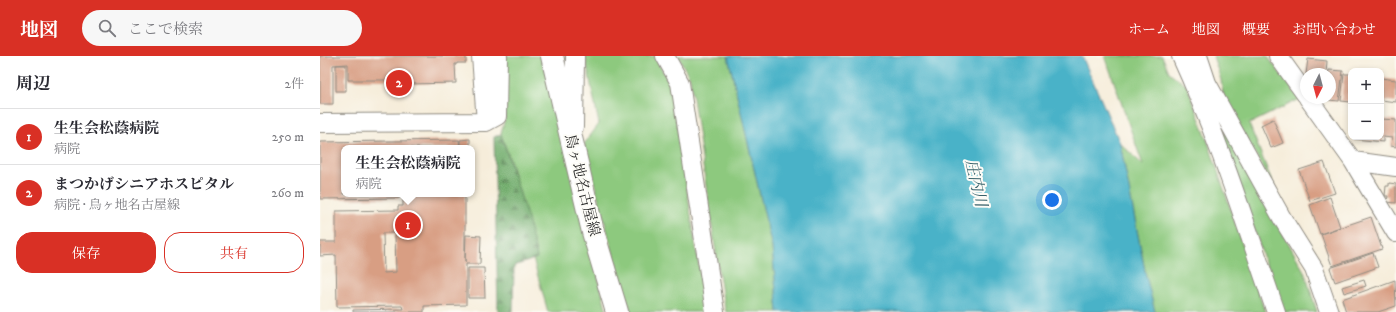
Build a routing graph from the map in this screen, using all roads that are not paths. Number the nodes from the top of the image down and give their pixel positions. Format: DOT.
graph roads {
  1 [pos="481,56"];
  2 [pos="498,56"];
  3 [pos="552,56"];
  4 [pos="575,56"];
  5 [pos="666,56"];
  6 [pos="1181,56"];
  7 [pos="1198,56"];
  8 [pos="1278,56"];
  9 [pos="1201,85"];
  10 [pos="1300,87"];
  11 [pos="1312,104"];
  12 [pos="486,122"];
  13 [pos="320,123"];
  14 [pos="573,148"];
  15 [pos="1353,161"];
  16 [pos="1396,167"];
  17 [pos="1396,233"];
  18 [pos="617,312"];
  19 [pos="715,312"];
  20 [pos="1276,312"];
  21 [pos="1329,312"];
  1 -- 12 [label="street"];
  2 -- 12 [label="street"];
  3 -- 14 [label="main road, 鳥ヶ地名古屋線"];
  4 -- 14 [label="street"];
  5 -- 19 [label="street"];
  6 -- 9 [label="street"];
  7 -- 9 [label="street"];
  8 -- 10 [label="street"];
  9 -- 20 [label="street"];
  9 -- 21 [label="street"];
  11 -- 15 [label="street"];
  12 -- 13 [label="street"];
  14 -- 18 [label="main road, 鳥ヶ地名古屋線"];
  15 -- 16 [label="street"];
  15 -- 17 [label="street"];
}
